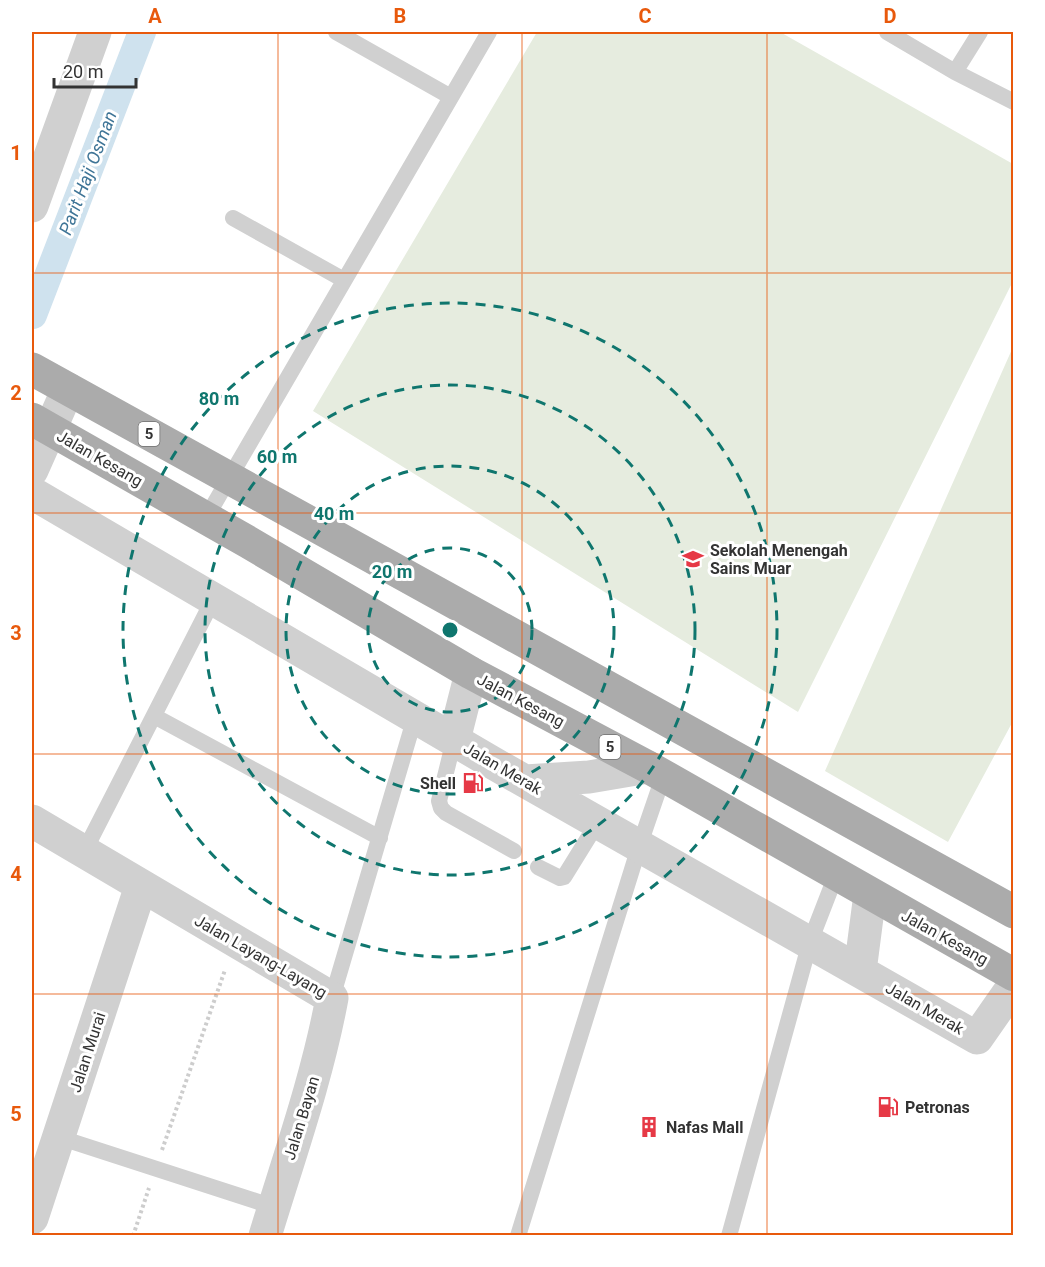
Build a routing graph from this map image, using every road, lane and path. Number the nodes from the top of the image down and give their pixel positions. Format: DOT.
graph roads {
  1 [pos="95,32"];
  2 [pos="336,32"];
  3 [pos="489,32"];
  4 [pos="887,32"];
  5 [pos="980,32"];
  6 [pos="955,72"];
  7 [pos="451,96"];
  8 [pos="1014,102"];
  9 [pos="32,206"];
  10 [pos="233,218"];
  11 [pos="344,280"];
  12 [pos="32,369"];
  13 [pos="68,389"];
  14 [pos="41,424"];
  15 [pos="32,470"];
  16 [pos="229,478"];
  17 [pos="32,493"];
  18 [pos="206,518"];
  19 [pos="213,600"];
  20 [pos="471,673"];
  21 [pos="154,717"];
  22 [pos="415,717"];
  23 [pos="454,740"];
  24 [pos="656,772"];
  25 [pos="525,781"];
  26 [pos="32,821"];
  27 [pos="598,822"];
  28 [pos="380,838"];
  29 [pos="639,847"];
  30 [pos="514,851"];
  31 [pos="84,852"];
  32 [pos="538,867"];
  33 [pos="836,875"];
  34 [pos="141,886"];
  35 [pos="870,894"];
  36 [pos="1014,912"];
  37 [pos="234,941"];
  38 [pos="810,942"];
  39 [pos="860,971"];
  40 [pos="1014,975"];
  41 [pos="1014,985"];
  42 [pos="332,998"];
  43 [pos="46,1155"];
  44 [pos="156,1168"];
  45 [pos="32,1218"];
  46 [pos="269,1221"];
  47 [pos="133,1236"];
  48 [pos="518,1236"];
  49 [pos="729,1236"];
  1 -- 9 [label="street"];
  2 -- 7 [label="lane"];
  3 -- 7 [label="lane"];
  4 -- 6 [label="lane"];
  5 -- 6 [label="lane"];
  6 -- 8 [label="lane"];
  7 -- 11 [label="lane"];
  10 -- 11 [label="lane"];
  11 -- 16 [label="lane"];
  12 -- 13 [label="main road, 5"];
  13 -- 14 [label="street"];
  13 -- 16 [label="main road, 5"];
  14 -- 15 [label="street"];
  14 -- 18 [label="main road, Jalan Kesang / 5"];
  16 -- 18 [label="lane"];
  16 -- 36 [label="main road, 5"];
  17 -- 19 [label="street, Jalan Merak"];
  18 -- 20 [label="main road, Jalan Kesang / 5"];
  19 -- 21 [label="lane"];
  19 -- 22 [label="street, Jalan Merak"];
  20 -- 23 [label="street"];
  20 -- 24 [label="main road, Jalan Kesang / 5"];
  21 -- 28 [label="lane"];
  21 -- 31 [label="lane"];
  22 -- 23 [label="street, Jalan Merak"];
  22 -- 28 [label="lane, Jalan Layang-Layang"];
  23 -- 25 [label="street, Jalan Merak"];
  23 -- 30 [label="lane"];
  24 -- 25 [label="street"];
  24 -- 29 [label="lane"];
  24 -- 33 [label="main road, Jalan Kesang / 5"];
  25 -- 27 [label="street, Jalan Merak"];
  26 -- 31 [label="street, Jalan Layang-Layang"];
  27 -- 29 [label="street, Jalan Merak"];
  27 -- 32 [label="lane"];
  28 -- 42 [label="lane, Jalan Layang-Layang"];
  29 -- 38 [label="street, Jalan Merak"];
  29 -- 48 [label="lane"];
  31 -- 34 [label="street, Jalan Layang-Layang"];
  33 -- 35 [label="main road, Jalan Kesang / 5"];
  33 -- 38 [label="lane"];
  34 -- 37 [label="street, Jalan Layang-Layang"];
  34 -- 43 [label="street, Jalan Murai"];
  35 -- 39 [label="street"];
  35 -- 40 [label="main road, Jalan Kesang / 5"];
  37 -- 42 [label="street, Jalan Layang-Layang"];
  37 -- 44 [label="path"];
  38 -- 39 [label="street, Jalan Merak"];
  38 -- 49 [label="lane"];
  39 -- 41 [label="street, Jalan Merak"];
  42 -- 46 [label="street, Jalan Bayan"];
  43 -- 44 [label="lane"];
  43 -- 45 [label="street, Jalan Murai"];
  44 -- 46 [label="lane"];
  44 -- 47 [label="path"];
}
